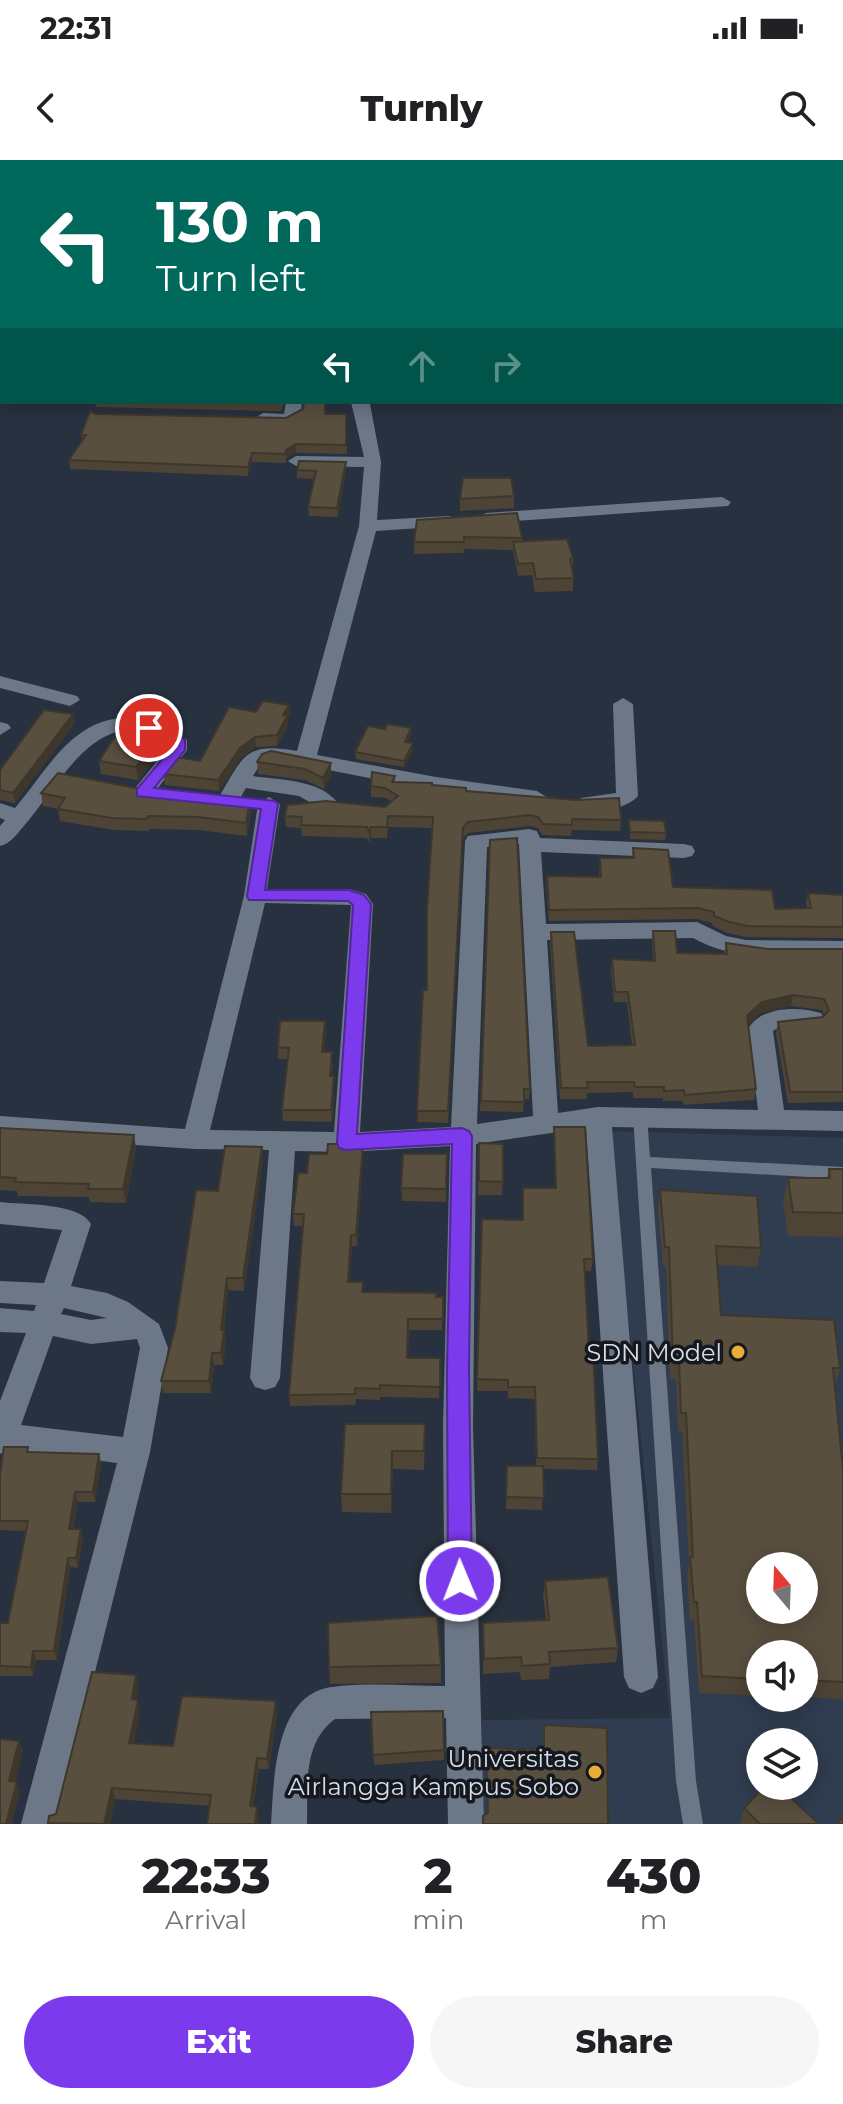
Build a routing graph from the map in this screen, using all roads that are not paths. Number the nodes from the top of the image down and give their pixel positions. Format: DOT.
graph roads {
  1 [pos="294,404"];
  2 [pos="362,404"];
  3 [pos="239,418"];
  4 [pos="296,461"];
  5 [pos="373,462"];
  6 [pos="722,502"];
  7 [pos="368,526"];
  8 [pos="0,682"];
  9 [pos="70,700"];
  10 [pos="623,704"];
  11 [pos="306,757"];
  12 [pos="234,791"];
  13 [pos="145,792"];
  14 [pos="522,797"];
  15 [pos="201,798"];
  16 [pos="326,802"];
  17 [pos="269,804"];
  18 [pos="355,805"];
  19 [pos="9,814"];
  20 [pos="0,839"];
  21 [pos="529,840"];
  22 [pos="684,851"];
  23 [pos="255,896"];
  24 [pos="535,932"];
  25 [pos="843,949"];
  26 [pos="812,1019"];
  27 [pos="640,1116"];
  28 [pos="598,1117"];
  29 [pos="772,1119"];
  30 [pos="843,1121"];
  31 [pos="546,1123"];
  32 [pos="0,1126"];
  33 [pos="462,1136"];
  34 [pos="195,1139"];
  35 [pos="283,1140"];
  36 [pos="346,1142"];
  37 [pos="643,1162"];
  38 [pos="843,1173"];
  39 [pos="0,1213"];
  40 [pos="0,1292"];
  41 [pos="49,1309"];
  42 [pos="0,1320"];
  43 [pos="265,1378"];
  44 [pos="1,1437"];
  45 [pos="135,1452"];
  46 [pos="641,1677"];
  47 [pos="462,1702"];
  48 [pos="39,1824"];
  49 [pos="289,1824"];
  50 [pos="466,1824"];
  51 [pos="693,1824"];
  1 -- 3 [label="street"];
  2 -- 5 [label="street"];
  4 -- 5 [label="street"];
  5 -- 7 [label="street"];
  6 -- 7 [label="street"];
  7 -- 11 [label="street"];
  8 -- 9 [label="street"];
  10 -- 14 [label="street"];
  11 -- 12 [label="street"];
  11 -- 14 [label="street"];
  12 -- 15 [label="street"];
  12 -- 16 [label="street"];
  12 -- 17 [label="street"];
  13 -- 19 [label="street"];
  14 -- 21 [label="street"];
  16 -- 17 [label="street"];
  16 -- 18 [label="street"];
  17 -- 23 [label="street"];
  19 -- 20 [label="street"];
  21 -- 22 [label="street"];
  21 -- 24 [label="street"];
  21 -- 33 [label="street"];
  23 -- 34 [label="street"];
  23 -- 36 [label="street"];
  24 -- 25 [label="street"];
  24 -- 31 [label="street"];
  26 -- 29 [label="street"];
  27 -- 28 [label="street"];
  27 -- 29 [label="street"];
  27 -- 37 [label="lane"];
  28 -- 31 [label="street"];
  28 -- 46 [label="street"];
  29 -- 30 [label="street"];
  31 -- 33 [label="street"];
  32 -- 34 [label="street"];
  33 -- 36 [label="street"];
  33 -- 47 [label="street"];
  34 -- 35 [label="street"];
  35 -- 36 [label="street"];
  35 -- 43 [label="street"];
  37 -- 38 [label="lane"];
  37 -- 51 [label="lane"];
  39 -- 41 [label="street"];
  40 -- 41 [label="street"];
  41 -- 42 [label="street"];
  41 -- 44 [label="street"];
  41 -- 45 [label="street"];
  44 -- 45 [label="street"];
  45 -- 48 [label="street"];
  47 -- 49 [label="street"];
  47 -- 50 [label="street"];
}
